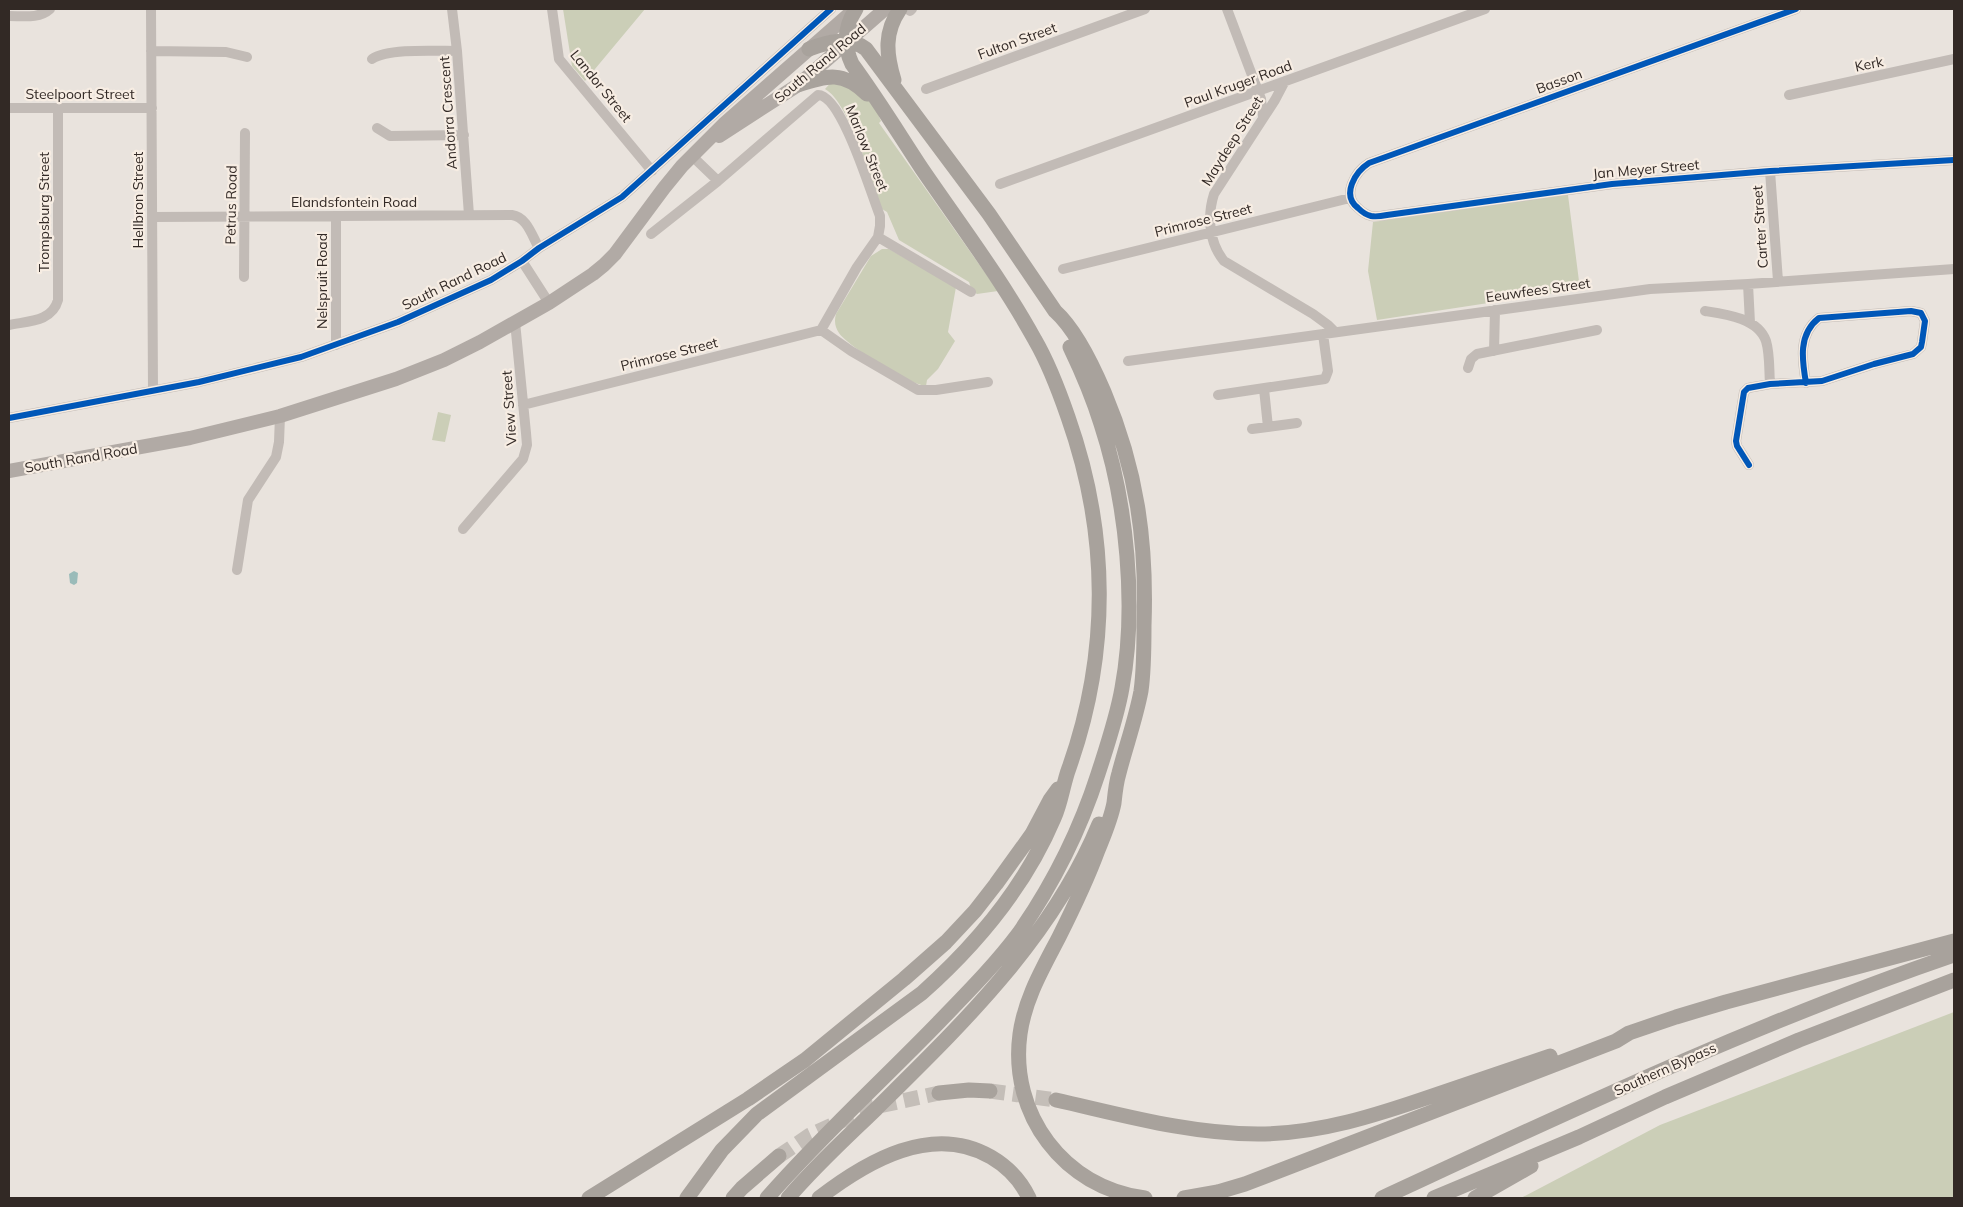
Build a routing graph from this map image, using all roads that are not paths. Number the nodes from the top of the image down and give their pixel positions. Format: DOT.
graph roads {
  1 [pos="50,9"];
  2 [pos="151,9"];
  3 [pos="452,9"];
  4 [pos="552,9"];
  5 [pos="831,9"];
  6 [pos="856,9"];
  7 [pos="884,9"];
  8 [pos="907,9"];
  9 [pos="1145,9"];
  10 [pos="1227,9"];
  11 [pos="1485,9"];
  12 [pos="1796,9"];
  13 [pos="9,16"];
  14 [pos="847,42"];
  15 [pos="809,49"];
  16 [pos="151,51"];
  17 [pos="457,51"];
  18 [pos="247,57"];
  19 [pos="372,59"];
  20 [pos="1954,59"];
  21 [pos="1284,81"];
  22 [pos="798,85"];
  23 [pos="926,89"];
  24 [pos="897,91"];
  25 [pos="1257,92"];
  26 [pos="1789,95"];
  27 [pos="814,96"];
  28 [pos="880,105"];
  29 [pos="9,108"];
  30 [pos="58,108"];
  31 [pos="152,108"];
  32 [pos="1263,117"];
  33 [pos="377,128"];
  34 [pos="245,133"];
  35 [pos="464,135"];
  36 [pos="697,152"];
  37 [pos="1954,160"];
  38 [pos="652,171"];
  39 [pos="1770,171"];
  40 [pos="718,181"];
  41 [pos="1000,184"];
  42 [pos="1350,198"];
  43 [pos="469,215"];
  44 [pos="245,216"];
  45 [pos="336,216"];
  46 [pos="152,217"];
  47 [pos="1212,232"];
  48 [pos="651,234"];
  49 [pos="878,237"];
  50 [pos="539,248"];
  51 [pos="522,261"];
  52 [pos="1063,269"];
  53 [pos="1954,269"];
  54 [pos="244,277"];
  55 [pos="1778,281"];
  56 [pos="1748,284"];
  57 [pos="971,292"];
  58 [pos="549,303"];
  59 [pos="1495,310"];
  60 [pos="1055,311"];
  61 [pos="1705,311"];
  62 [pos="1313,314"];
  63 [pos="515,322"];
  64 [pos="1750,323"];
  65 [pos="9,325"];
  66 [pos="821,330"];
  67 [pos="1597,330"];
  68 [pos="1335,332"];
  69 [pos="1323,334"];
  70 [pos="1310,336"];
  71 [pos="336,346"];
  72 [pos="1494,351"];
  73 [pos="1128,361"];
  74 [pos="1468,368"];
  75 [pos="988,382"];
  76 [pos="1806,383"];
  77 [pos="1770,384"];
  78 [pos="1264,388"];
  79 [pos="152,391"];
  80 [pos="1218,395"];
  81 [pos="524,404"];
  82 [pos="280,416"];
  83 [pos="9,418"];
  84 [pos="1297,423"];
  85 [pos="1268,427"];
  86 [pos="1252,429"];
  87 [pos="1750,465"];
  88 [pos="9,471"];
  89 [pos="463,529"];
  90 [pos="237,570"];
  91 [pos="1064,781"];
  92 [pos="1115,788"];
  93 [pos="1954,941"];
  94 [pos="1954,955"];
  95 [pos="1954,980"];
  96 [pos="1622,1036"];
  97 [pos="990,1090"];
  98 [pos="939,1093"];
  99 [pos="1056,1100"];
  100 [pos="1588,1133"];
  101 [pos="779,1156"];
  102 [pos="589,1198"];
  103 [pos="687,1198"];
  104 [pos="733,1198"];
  105 [pos="767,1198"];
  106 [pos="788,1198"];
  107 [pos="819,1198"];
  108 [pos="1029,1198"];
  109 [pos="1144,1198"];
  110 [pos="1184,1198"];
  111 [pos="1382,1198"];
  112 [pos="1434,1198"];
  113 [pos="1475,1198"];
  1 -- 13 [label="street"];
  2 -- 16 [label="street, Hellbron Street"];
  3 -- 17 [label="street, Andorra Crescent"];
  4 -- 38 [label="street, Landor Street"];
  5 -- 38 [label="street, South Rand Road"];
  6 -- 14 [label="highway"];
  6 -- 15 [label="main road, South Rand Road"];
  7 -- 14 [label="main road, South Rand Road"];
  8 -- 24 [label="highway"];
  9 -- 23 [label="street, Fulton Street"];
  10 -- 25 [label="street"];
  11 -- 21 [label="street, Paul Kruger Road"];
  12 -- 42 [label="street, Basson"];
  14 -- 15 [label="highway"];
  14 -- 22 [label="main road, South Rand Road"];
  14 -- 24 [label="highway"];
  14 -- 28 [label="highway"];
  15 -- 36 [label="main road, South Rand Road"];
  16 -- 18 [label="street"];
  16 -- 31 [label="street, Hellbron Street"];
  17 -- 19 [label="street"];
  17 -- 35 [label="street, Andorra Crescent"];
  20 -- 26 [label="street, Kerk"];
  21 -- 25 [label="street, Paul Kruger Road"];
  21 -- 32 [label="street, Maydeep Street"];
  22 -- 28 [label="highway"];
  22 -- 36 [label="main road, South Rand Road"];
  24 -- 60 [label="highway"];
  25 -- 32 [label="street"];
  25 -- 41 [label="street, Paul Kruger Road"];
  27 -- 40 [label="street, South Rand Road"];
  27 -- 49 [label="street, Marlow Street"];
  28 -- 91 [label="highway"];
  29 -- 30 [label="street, Steelpoort Street"];
  30 -- 31 [label="street, Steelpoort Street"];
  30 -- 65 [label="street, Trompsburg Street"];
  31 -- 46 [label="street, Hellbron Street"];
  32 -- 47 [label="street, Maydeep Street"];
  33 -- 35 [label="street"];
  34 -- 44 [label="street, Petrus Road"];
  35 -- 43 [label="street, Andorra Crescent"];
  36 -- 40 [label="street"];
  36 -- 58 [label="main road, South Rand Road"];
  37 -- 39 [label="street, Jan Meyer Street"];
  38 -- 50 [label="street, South Rand Road"];
  39 -- 42 [label="street, Jan Meyer Street"];
  39 -- 55 [label="street, Carter Street"];
  40 -- 48 [label="street, South Rand Road"];
  42 -- 47 [label="street, Primrose Street"];
  43 -- 45 [label="street, Elandsfontein Road"];
  43 -- 50 [label="street, Elandsfontein Road"];
  44 -- 45 [label="street, Elandsfontein Road"];
  44 -- 46 [label="street, Elandsfontein Road"];
  44 -- 54 [label="street, Petrus Road"];
  45 -- 71 [label="street, Nelspruit Road"];
  46 -- 79 [label="street, Hellbron Street"];
  47 -- 52 [label="street, Primrose Street"];
  47 -- 62 [label="street, Maydeep Street"];
  49 -- 57 [label="street"];
  49 -- 66 [label="street"];
  50 -- 51 [label="street, South Rand Road"];
  51 -- 58 [label="street"];
  51 -- 71 [label="street, South Rand Road"];
  53 -- 55 [label="street, Eeuwfees Street"];
  55 -- 56 [label="street, Eeuwfees Street"];
  56 -- 59 [label="street, Eeuwfees Street"];
  56 -- 64 [label="street"];
  58 -- 63 [label="main road, South Rand Road"];
  59 -- 68 [label="street, Eeuwfees Street"];
  59 -- 72 [label="street"];
  60 -- 92 [label="highway"];
  60 -- 105 [label="highway"];
  61 -- 64 [label="street"];
  62 -- 68 [label="street, Maydeep Street"];
  62 -- 70 [label="street"];
  63 -- 81 [label="street, View Street"];
  63 -- 82 [label="main road, South Rand Road"];
  64 -- 77 [label="street"];
  66 -- 75 [label="street"];
  66 -- 81 [label="street, Primrose Street"];
  67 -- 72 [label="street"];
  68 -- 69 [label="street, Eeuwfees Street"];
  69 -- 70 [label="street, Eeuwfees Street"];
  69 -- 78 [label="street"];
  70 -- 73 [label="street, Eeuwfees Street"];
  71 -- 79 [label="street, South Rand Road"];
  72 -- 74 [label="street"];
  76 -- 76 [label="street"];
  76 -- 77 [label="street"];
  77 -- 87 [label="street"];
  78 -- 80 [label="street"];
  78 -- 85 [label="street"];
  79 -- 83 [label="street, South Rand Road"];
  81 -- 89 [label="street, View Street"];
  82 -- 88 [label="main road, South Rand Road"];
  82 -- 90 [label="street"];
  84 -- 85 [label="street"];
  85 -- 86 [label="street"];
  91 -- 102 [label="highway"];
  91 -- 103 [label="highway"];
  92 -- 106 [label="highway"];
  92 -- 109 [label="highway"];
  93 -- 96 [label="highway"];
  94 -- 111 [label="highway, Southern Bypass"];
  95 -- 100 [label="highway, Southern Bypass"];
  96 -- 99 [label="highway"];
  96 -- 110 [label="highway"];
  97 -- 98 [label="highway"];
  100 -- 112 [label="highway, Southern Bypass"];
  100 -- 113 [label="highway"];
  101 -- 104 [label="highway"];
  107 -- 108 [label="highway"];
}
